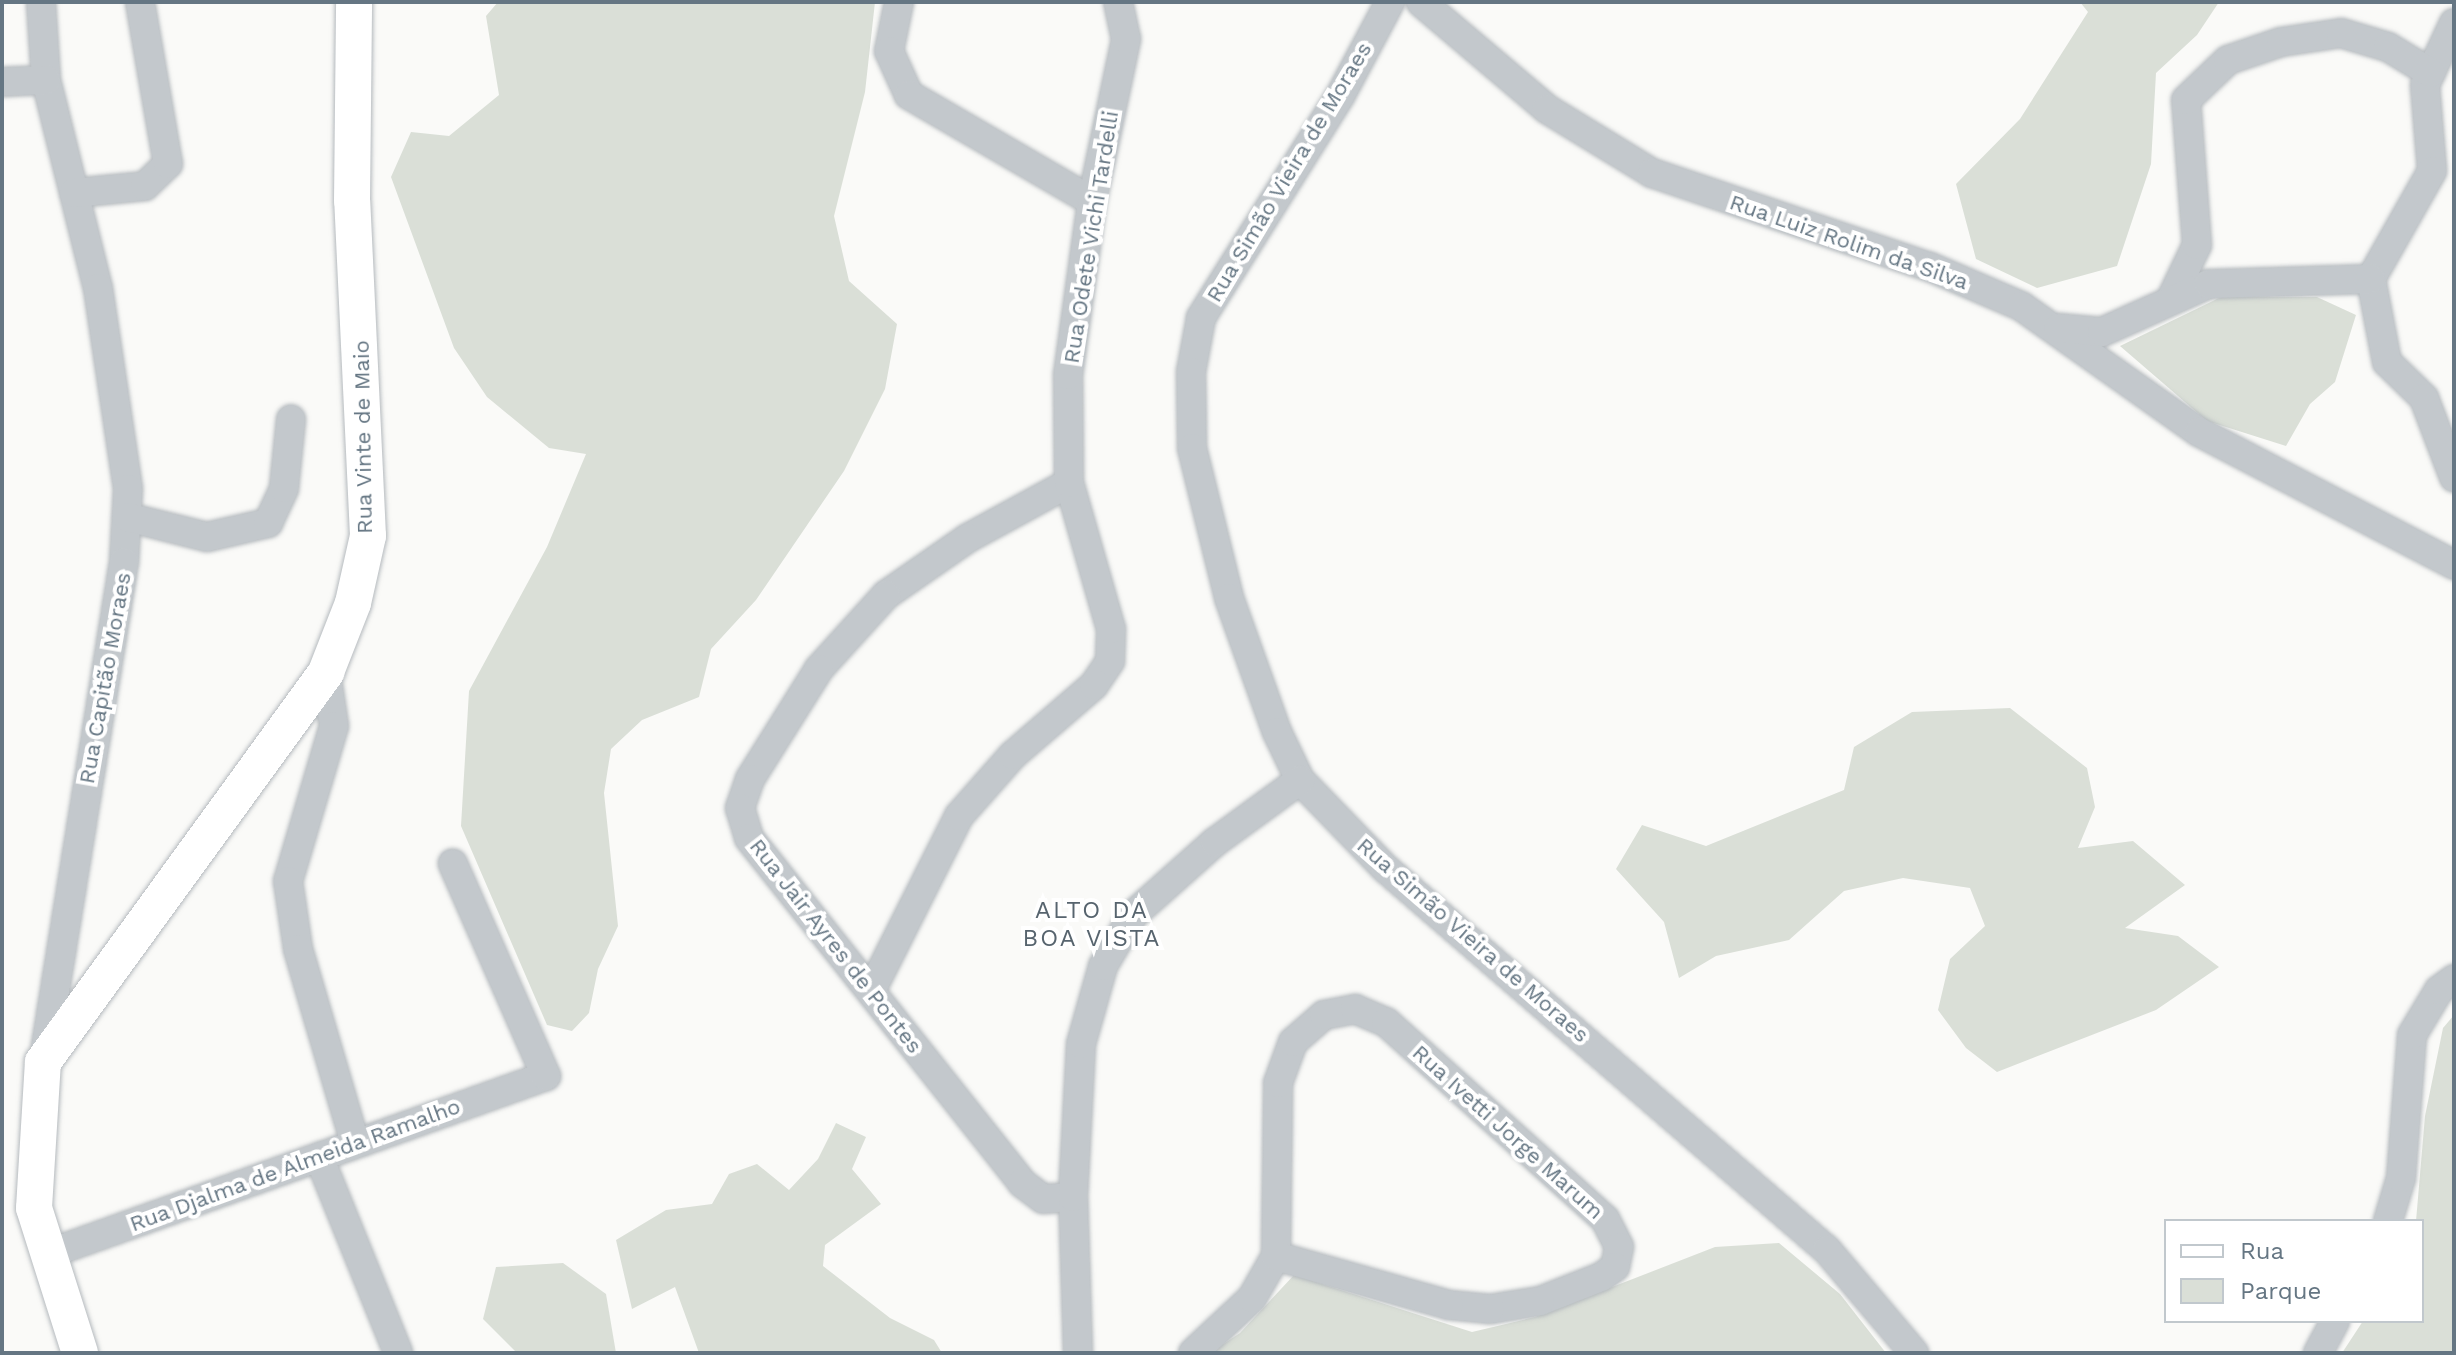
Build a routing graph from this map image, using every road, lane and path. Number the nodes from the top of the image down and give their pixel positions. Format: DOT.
graph roads {
  1 [pos="41,2"];
  2 [pos="140,2"];
  3 [pos="354,2"];
  4 [pos="899,2"];
  5 [pos="1390,2"];
  6 [pos="1421,2"];
  7 [pos="1122,12"];
  8 [pos="2454,23"];
  9 [pos="2431,73"];
  10 [pos="46,80"];
  11 [pos="2,82"];
  12 [pos="74,193"];
  13 [pos="1092,201"];
  14 [pos="2371,279"];
  15 [pos="2171,299"];
  16 [pos="2058,328"];
  17 [pos="291,419"];
  18 [pos="2454,477"];
  19 [pos="1069,483"];
  20 [pos="127,517"];
  21 [pos="2454,565"];
  22 [pos="326,672"];
  23 [pos="1300,780"];
  24 [pos="453,864"];
  25 [pos="2454,979"];
  26 [pos="872,989"];
  27 [pos="43,1062"];
  28 [pos="355,1143"];
  29 [pos="319,1157"];
  30 [pos="1073,1197"];
  31 [pos="2389,1219"];
  32 [pos="45,1255"];
  33 [pos="1276,1256"];
  34 [pos="2334,1323"];
  35 [pos="80,1353"];
  36 [pos="398,1353"];
  37 [pos="1078,1353"];
  38 [pos="1193,1353"];
  39 [pos="1914,1353"];
  40 [pos="2318,1353"];
  1 -- 10 [label="street, Rua Capitão Moraes"];
  2 -- 12 [label="street"];
  3 -- 22 [label="main road, Rua Vinte de Maio"];
  4 -- 13 [label="street"];
  5 -- 23 [label="street, Rua Simão Vieira de Moraes"];
  6 -- 16 [label="street, Rua Luiz Rolim da Silva"];
  7 -- 13 [label="street, Rua Odete Vichi Tardelli"];
  8 -- 9 [label="street"];
  9 -- 14 [label="street"];
  9 -- 15 [label="street"];
  10 -- 11 [label="street"];
  10 -- 12 [label="street, Rua Capitão Moraes"];
  12 -- 20 [label="street, Rua Capitão Moraes"];
  13 -- 19 [label="street, Rua Odete Vichi Tardelli"];
  14 -- 15 [label="street"];
  14 -- 18 [label="street"];
  15 -- 16 [label="street"];
  16 -- 21 [label="street, Rua Luiz Rolim da Silva"];
  17 -- 20 [label="street"];
  19 -- 26 [label="street, Rua Odete Vichi Tardelli"];
  19 -- 26 [label="street, Rua Jair Ayres de Pontes"];
  20 -- 27 [label="street, Rua Capitão Moraes"];
  22 -- 27 [label="main road, Rua Vinte de Maio"];
  22 -- 28 [label="street"];
  23 -- 30 [label="street"];
  23 -- 39 [label="street, Rua Simão Vieira de Moraes"];
  24 -- 28 [label="street, Rua Djalma de Almeida Ramalho"];
  25 -- 31 [label="street"];
  26 -- 30 [label="street, Rua Jair Ayres de Pontes"];
  27 -- 32 [label="main road, Rua Capitão Moraes"];
  28 -- 29 [label="street, Rua Djalma de Almeida Ramalho"];
  29 -- 32 [label="street, Rua Djalma de Almeida Ramalho"];
  29 -- 36 [label="street"];
  30 -- 37 [label="street"];
  32 -- 35 [label="main road, Rua Capitão Moraes"];
  33 -- 33 [label="street, Rua Ivetti Jorge Marum"];
  33 -- 38 [label="street, Rua Ivetti Jorge Marum"];
  34 -- 40 [label="street"];
}
